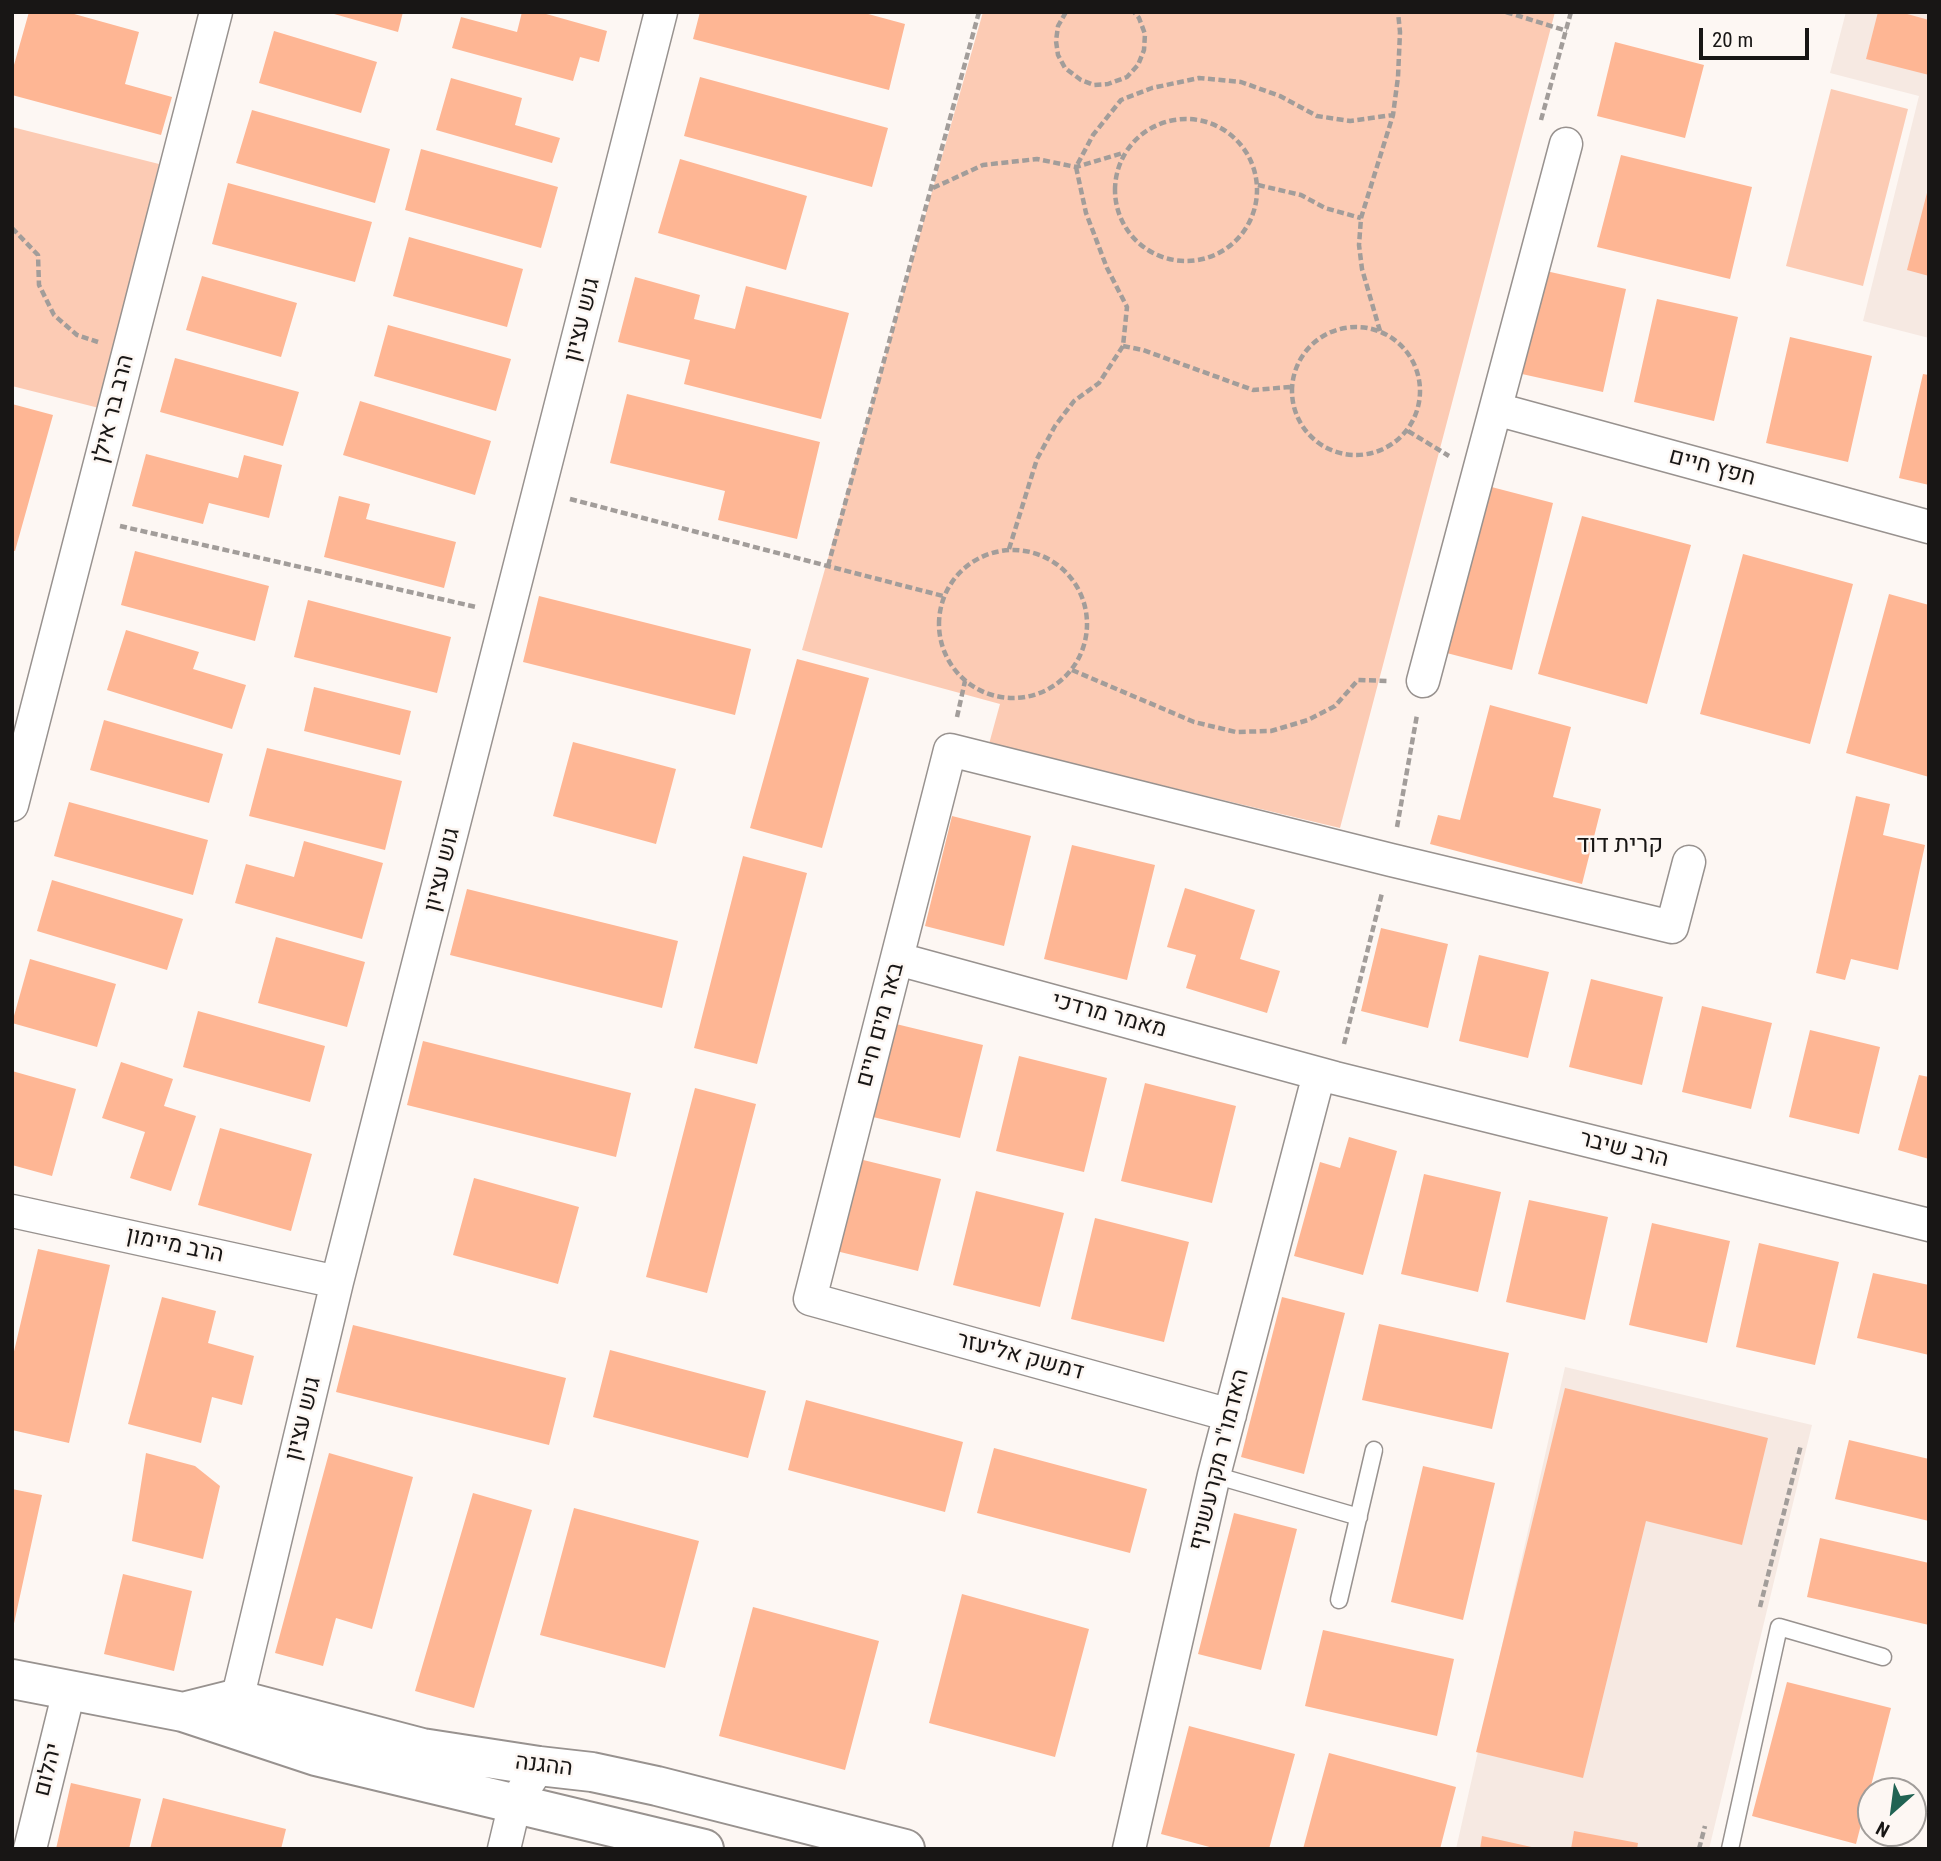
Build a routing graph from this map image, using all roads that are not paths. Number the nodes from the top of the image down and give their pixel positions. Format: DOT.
graph roads {
  1 [pos="216,12"];
  2 [pos="662,12"];
  3 [pos="1566,144"];
  4 [pos="1496,409"];
  5 [pos="1929,527"];
  6 [pos="1423,681"];
  7 [pos="12,805"];
  8 [pos="1689,862"];
  9 [pos="898,959"];
  10 [pos="1327,1076"];
  11 [pos="12,1210"];
  12 [pos="1929,1225"];
  13 [pos="337,1282"];
  14 [pos="810,1299"];
  15 [pos="1230,1415"];
  16 [pos="1374,1450"];
  17 [pos="1214,1475"];
  18 [pos="1359,1517"];
  19 [pos="1339,1600"];
  20 [pos="1883,1657"];
  21 [pos="12,1679"];
  22 [pos="69,1691"];
  23 [pos="233,1714"];
  24 [pos="539,1766"];
  25 [pos="515,1803"];
  26 [pos="25,1811"];
  27 [pos="30,1849"];
  28 [pos="504,1849"];
  29 [pos="704,1849"];
  30 [pos="905,1849"];
  31 [pos="1129,1849"];
  32 [pos="1730,1849"];
  1 -- 7 [label="street, הרב בר אילן"];
  2 -- 13 [label="street, גוש עציון"];
  3 -- 4 [label="street"];
  4 -- 5 [label="street, חפץ חיים"];
  4 -- 6 [label="street"];
  8 -- 9 [label="street, באר מים חיים"];
  9 -- 10 [label="street, מאמר מרדכי"];
  9 -- 14 [label="street, באר מים חיים"];
  10 -- 12 [label="street, הרב שיבר"];
  10 -- 15 [label="street, האדמו\"ר מקרעשניף"];
  11 -- 13 [label="street, הרב מיימון"];
  13 -- 23 [label="street, גוש עציון"];
  14 -- 15 [label="street, דמשק אליעזר"];
  15 -- 17 [label="street, האדמו\"ר מקרעשניף"];
  16 -- 18 [label="lane"];
  17 -- 18 [label="lane"];
  17 -- 31 [label="street, האדמו\"ר מקרעשניף"];
  18 -- 19 [label="lane"];
  20 -- 32 [label="lane"];
  21 -- 22 [label="street, ההגנה"];
  22 -- 23 [label="street, ההגנה"];
  22 -- 26 [label="street, יהלום"];
  23 -- 24 [label="street, ההגנה"];
  23 -- 25 [label="street, ההגנה"];
  24 -- 25 [label="street"];
  24 -- 30 [label="street, ההגנה"];
  25 -- 28 [label="street"];
  25 -- 29 [label="street, ההגנה"];
  26 -- 27 [label="street, יהלום"];
}
